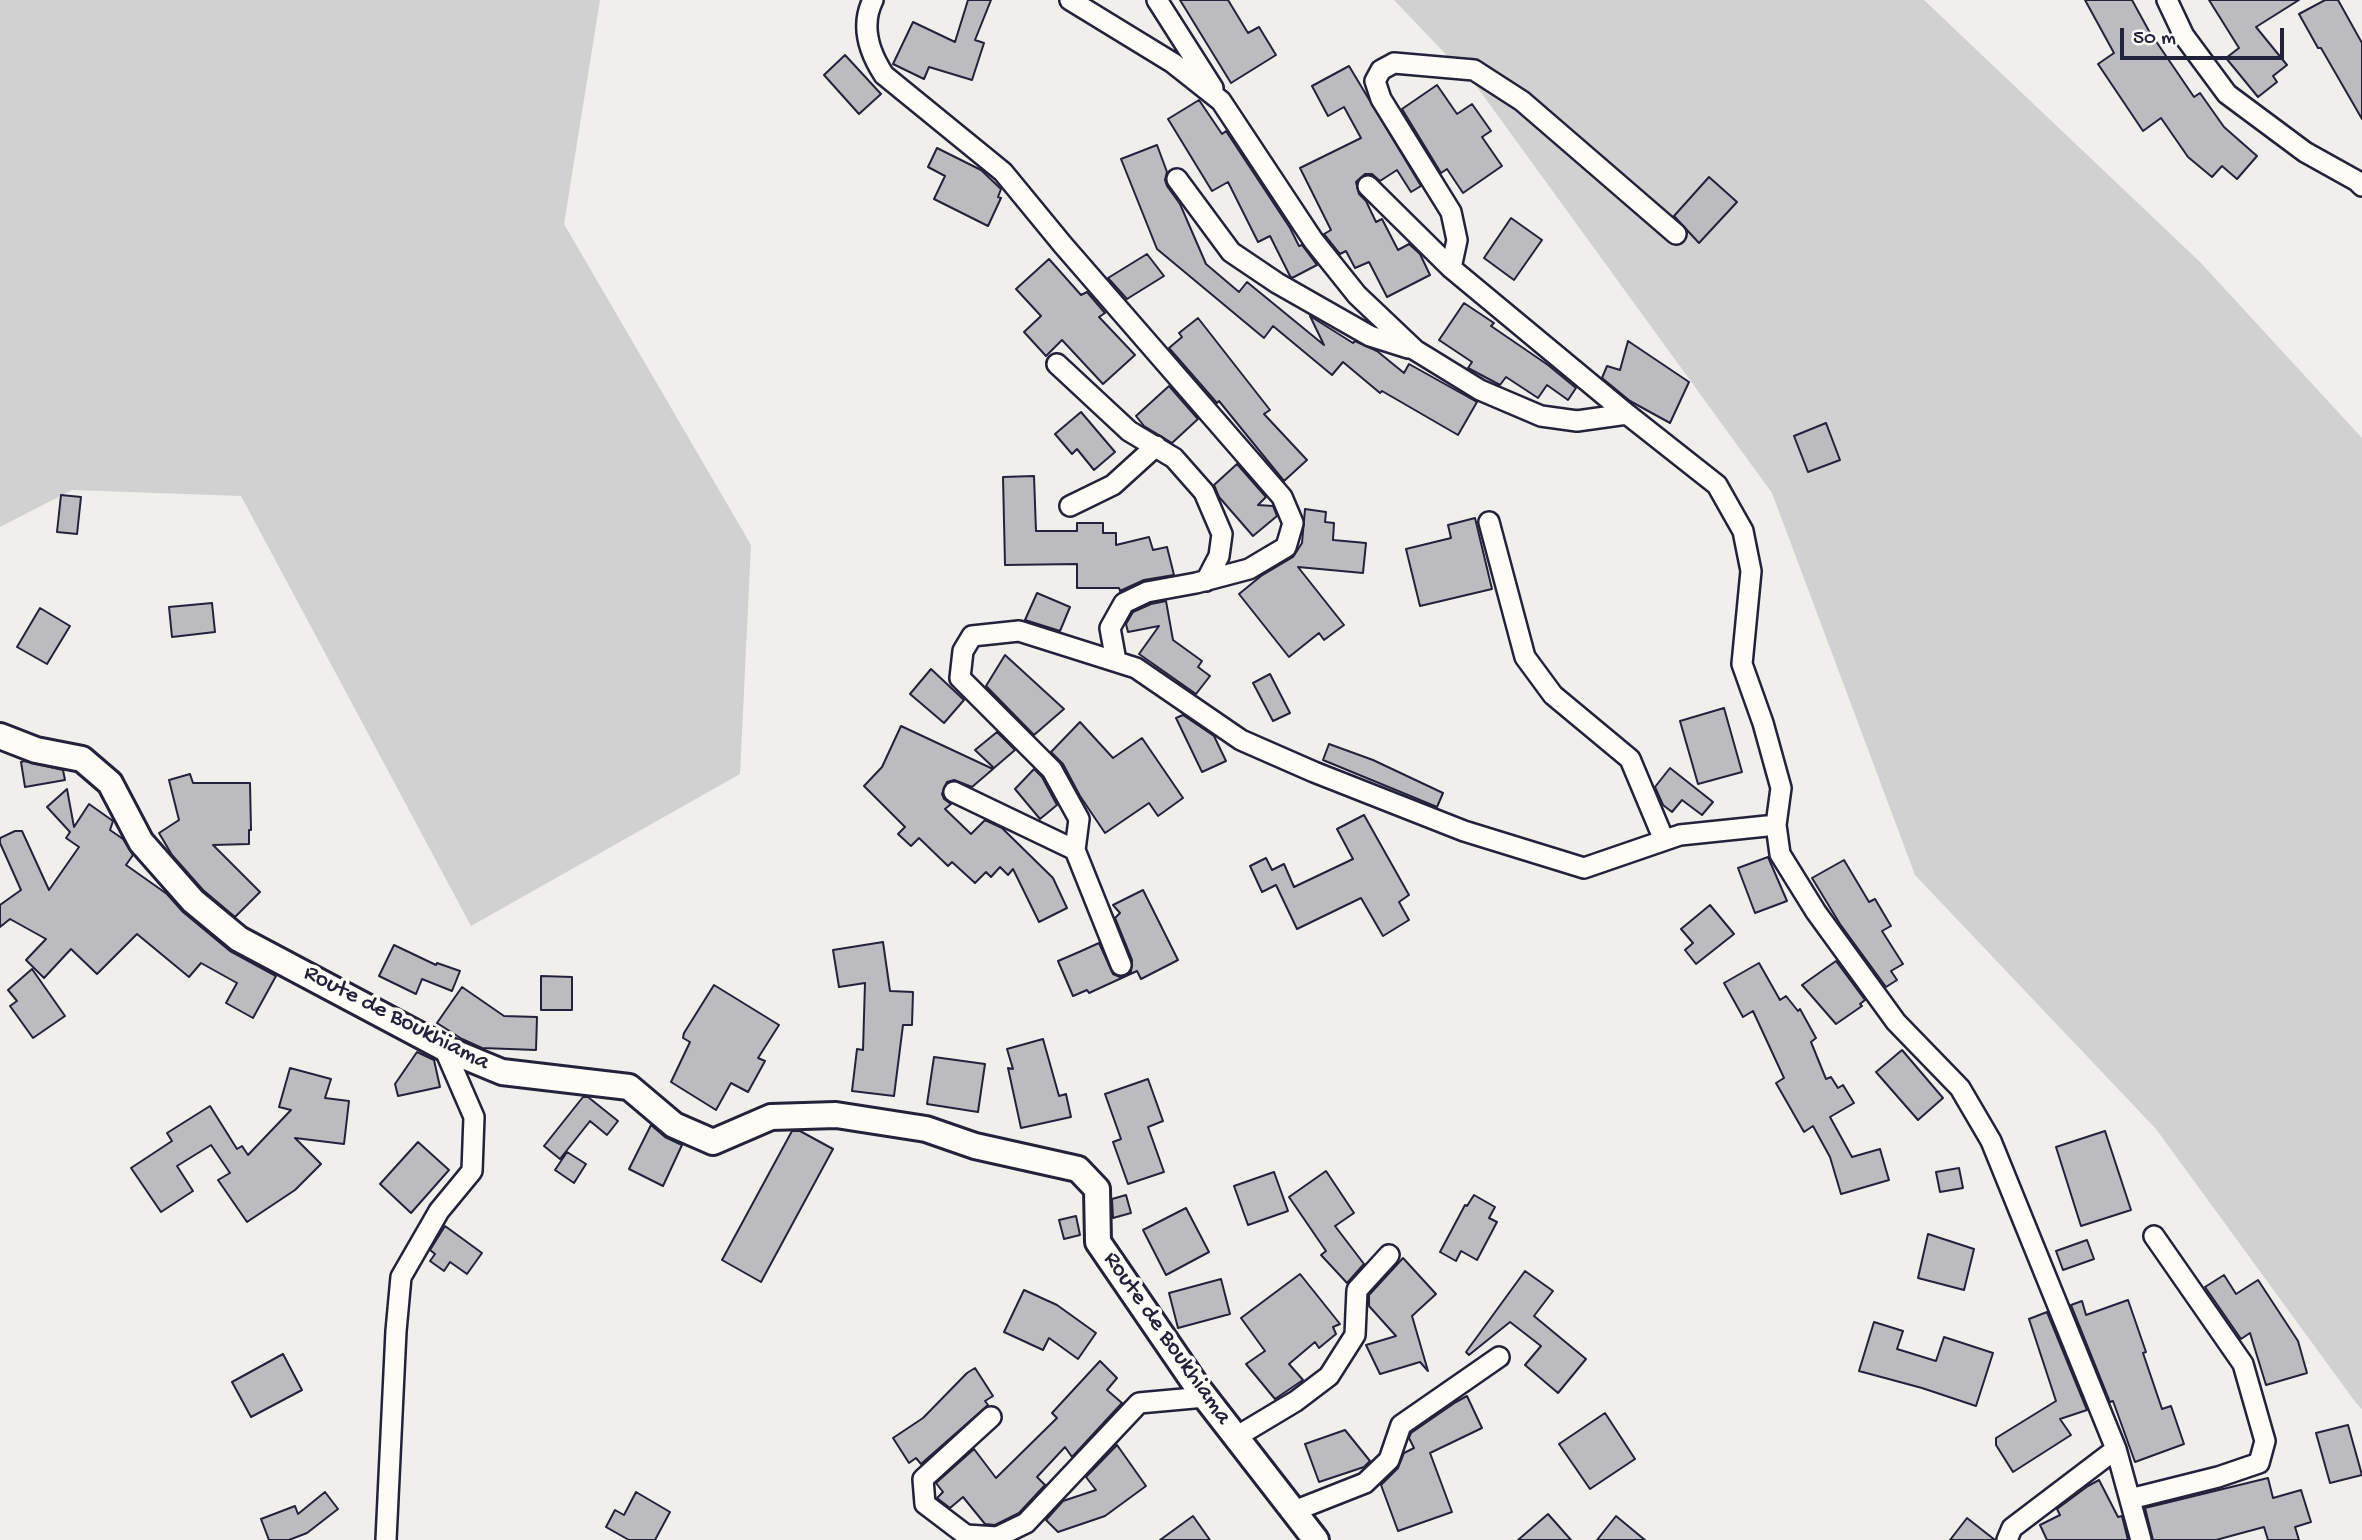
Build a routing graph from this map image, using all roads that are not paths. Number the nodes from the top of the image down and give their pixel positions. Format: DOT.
graph roads {
  1 [pos="873,0"];
  2 [pos="1070,0"];
  3 [pos="1157,0"];
  4 [pos="2167,0"];
  5 [pos="1221,101"];
  6 [pos="1177,179"];
  7 [pos="1367,186"];
  8 [pos="2362,186"];
  9 [pos="1676,234"];
  10 [pos="1451,268"];
  11 [pos="1415,350"];
  12 [pos="1057,364"];
  13 [pos="1627,414"];
  14 [pos="1156,446"];
  15 [pos="1070,506"];
  16 [pos="1489,522"];
  17 [pos="1206,581"];
  18 [pos="1116,661"];
  19 [pos="0,736"];
  20 [pos="954,792"];
  21 [pos="1776,825"];
  22 [pos="1664,840"];
  23 [pos="1076,850"];
  24 [pos="1121,965"];
  25 [pos="444,1048"];
  26 [pos="2154,1237"];
  27 [pos="1389,1255"];
  28 [pos="1499,1357"];
  29 [pos="1205,1397"];
  30 [pos="992,1417"];
  31 [pos="1236,1437"];
  32 [pos="2116,1449"];
  33 [pos="2130,1499"];
  34 [pos="1294,1511"];
  35 [pos="386,1540"];
  36 [pos="1316,1540"];
  37 [pos="2007,1540"];
  38 [pos="2141,1540"];
  1 -- 17 [label="street"];
  2 -- 5 [label="street"];
  3 -- 5 [label="street"];
  4 -- 8 [label="street"];
  5 -- 11 [label="street"];
  6 -- 11 [label="street"];
  7 -- 10 [label="street"];
  9 -- 10 [label="street"];
  10 -- 13 [label="street"];
  11 -- 13 [label="street"];
  12 -- 14 [label="street"];
  13 -- 21 [label="street"];
  14 -- 15 [label="street"];
  14 -- 17 [label="street"];
  16 -- 22 [label="street"];
  17 -- 18 [label="street"];
  18 -- 22 [label="street"];
  18 -- 23 [label="street"];
  19 -- 25 [label="street, Route de Boukhiama"];
  20 -- 23 [label="street"];
  21 -- 22 [label="street"];
  21 -- 32 [label="street"];
  23 -- 24 [label="street"];
  25 -- 29 [label="street, Route de Boukhiama"];
  25 -- 35 [label="street"];
  26 -- 33 [label="street"];
  27 -- 31 [label="street"];
  28 -- 34 [label="street"];
  29 -- 30 [label="street"];
  29 -- 31 [label="street, Route de Boukhiama"];
  31 -- 34 [label="street, Route de Boukhiama"];
  32 -- 33 [label="street"];
  32 -- 37 [label="street"];
  33 -- 38 [label="street"];
  34 -- 36 [label="street, Route de Boukhiama"];
}
